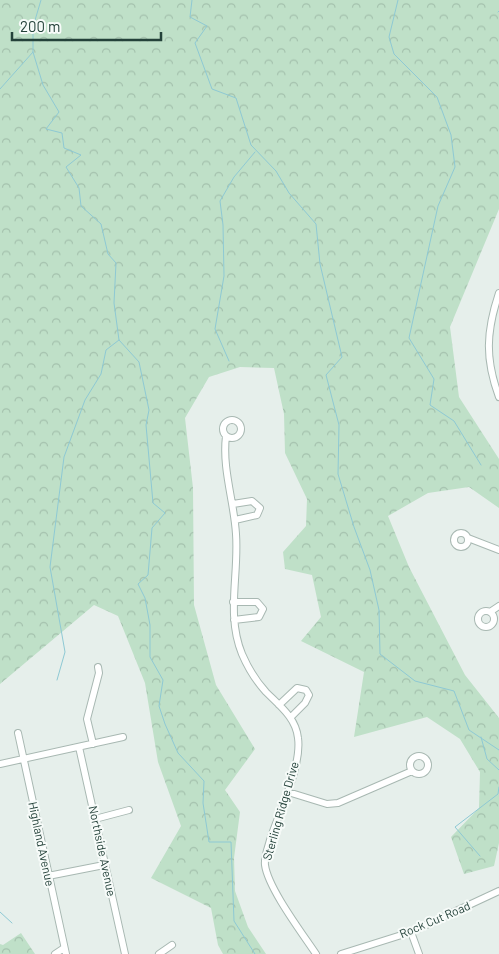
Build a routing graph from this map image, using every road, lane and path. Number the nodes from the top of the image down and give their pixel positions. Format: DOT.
graph roads {
  1 [pos="499,293"];
  2 [pos="499,397"];
  3 [pos="226,436"];
  4 [pos="233,504"];
  5 [pos="235,520"];
  6 [pos="468,538"];
  7 [pos="499,550"];
  8 [pos="233,602"];
  9 [pos="499,606"];
  10 [pos="490,612"];
  11 [pos="234,620"];
  12 [pos="98,667"];
  13 [pos="279,705"];
  14 [pos="291,717"];
  15 [pos="18,733"];
  16 [pos="123,737"];
  17 [pos="93,744"];
  18 [pos="79,747"];
  19 [pos="23,760"];
  20 [pos="0,764"];
  21 [pos="412,771"];
  22 [pos="288,792"];
  23 [pos="129,810"];
  24 [pos="95,819"];
  25 [pos="104,865"];
  26 [pos="48,876"];
  27 [pos="499,891"];
  28 [pos="411,932"];
  29 [pos="172,945"];
  30 [pos="65,951"];
  31 [pos="55,954"];
  32 [pos="125,954"];
  33 [pos="158,954"];
  34 [pos="316,954"];
  35 [pos="341,954"];
  36 [pos="419,954"];
  1 -- 2 [label="street"];
  3 -- 4 [label="street, Sterling Ridge Drive"];
  4 -- 5 [label="street, Sterling Ridge Drive"];
  4 -- 5 [label="street"];
  5 -- 8 [label="street, Sterling Ridge Drive"];
  6 -- 7 [label="street"];
  8 -- 11 [label="street, Sterling Ridge Drive"];
  8 -- 11 [label="street"];
  9 -- 10 [label="street"];
  11 -- 13 [label="street, Sterling Ridge Drive"];
  12 -- 17 [label="street"];
  13 -- 14 [label="street, Sterling Ridge Drive"];
  13 -- 14 [label="street"];
  14 -- 22 [label="street, Sterling Ridge Drive"];
  15 -- 19 [label="street, Highland Avenue"];
  16 -- 17 [label="street"];
  17 -- 18 [label="street"];
  18 -- 19 [label="street"];
  18 -- 24 [label="street, Northside Avenue"];
  19 -- 20 [label="street"];
  19 -- 26 [label="street, Highland Avenue"];
  21 -- 22 [label="street"];
  22 -- 34 [label="street, Sterling Ridge Drive"];
  23 -- 24 [label="street"];
  24 -- 25 [label="street, Northside Avenue"];
  25 -- 26 [label="street"];
  25 -- 32 [label="street, Northside Avenue"];
  26 -- 30 [label="street, Highland Avenue"];
  27 -- 28 [label="street, Rock Cut Road"];
  28 -- 35 [label="street, Rock Cut Road"];
  28 -- 36 [label="street"];
  29 -- 33 [label="street"];
  30 -- 31 [label="street"];
}
